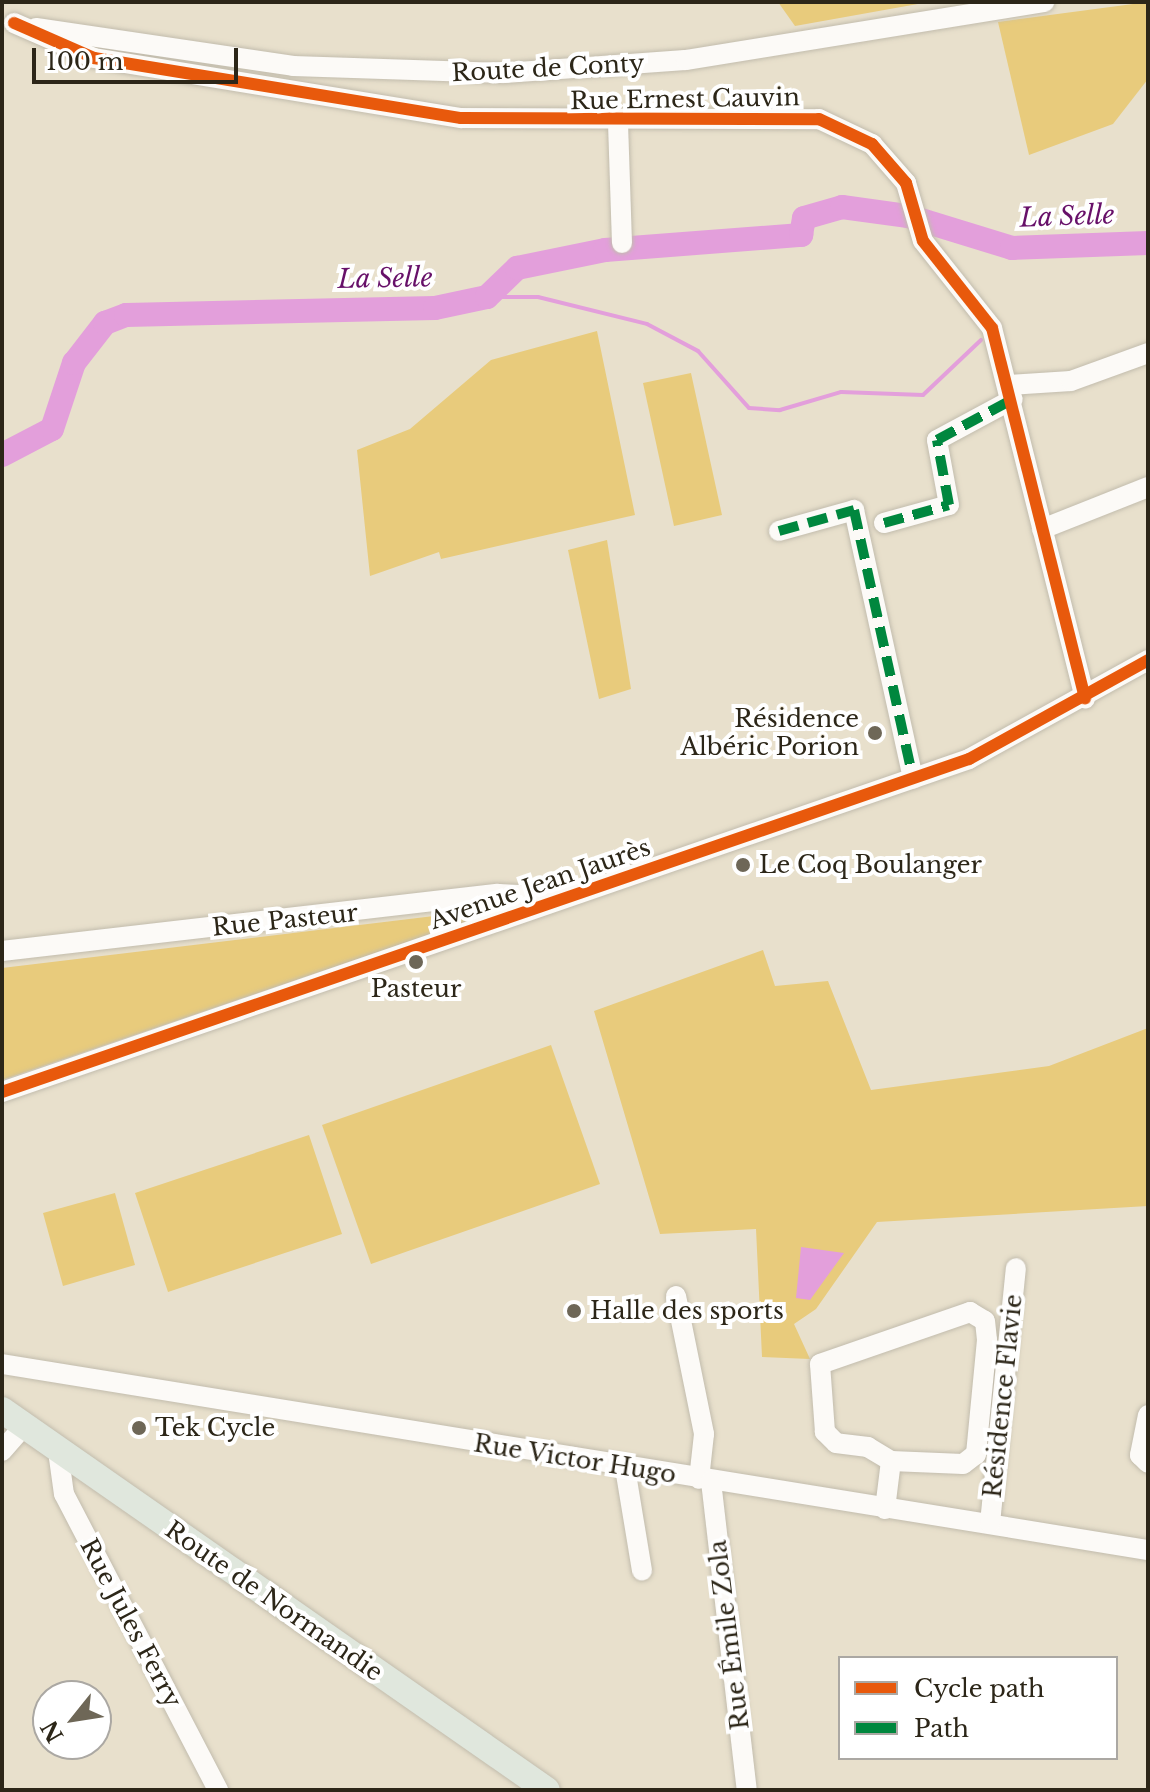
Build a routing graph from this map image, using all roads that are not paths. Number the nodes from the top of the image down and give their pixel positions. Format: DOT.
graph roads {
  1 [pos="1044,2"];
  2 [pos="8,21"];
  3 [pos="49,37"];
  4 [pos="618,123"];
  5 [pos="622,243"];
  6 [pos="1148,353"];
  7 [pos="1011,392"];
  8 [pos="1148,487"];
  9 [pos="884,523"];
  10 [pos="1042,529"];
  11 [pos="779,531"];
  12 [pos="1148,660"];
  13 [pos="1085,698"];
  14 [pos="913,779"];
  15 [pos="568,898"];
  16 [pos="474,900"];
  17 [pos="481,927"];
  18 [pos="2,951"];
  19 [pos="2,1092"];
  20 [pos="1016,1268"];
  21 [pos="676,1296"];
  22 [pos="2,1364"];
  23 [pos="2,1410"];
  24 [pos="1148,1415"];
  25 [pos="24,1426"];
  26 [pos="2,1451"];
  27 [pos="58,1451"];
  28 [pos="891,1461"];
  29 [pos="1148,1463"];
  30 [pos="625,1468"];
  31 [pos="705,1480"];
  32 [pos="885,1509"];
  33 [pos="990,1523"];
  34 [pos="1148,1550"];
  35 [pos="642,1571"];
  36 [pos="218,1790"];
  37 [pos="547,1790"];
  38 [pos="747,1790"];
  1 -- 3 [label="street, Route de Conty"];
  2 -- 3 [label="street"];
  3 -- 4 [label="street, Rue Ernest Cauvin"];
  4 -- 5 [label="street"];
  4 -- 7 [label="street, Rue Ernest Cauvin"];
  6 -- 7 [label="street"];
  7 -- 9 [label="street"];
  7 -- 10 [label="street, Rue Ernest Cauvin"];
  8 -- 10 [label="street"];
  10 -- 13 [label="street, Rue Ernest Cauvin"];
  11 -- 14 [label="street"];
  12 -- 13 [label="street, Avenue Jean Jaurès"];
  13 -- 14 [label="street, Avenue Jean Jaurès"];
  14 -- 15 [label="street, Avenue Jean Jaurès"];
  15 -- 16 [label="street, Rue Pasteur"];
  15 -- 17 [label="street, Avenue Jean Jaurès"];
  16 -- 17 [label="street"];
  16 -- 18 [label="street, Rue Pasteur"];
  17 -- 19 [label="street, Avenue Jean Jaurès"];
  20 -- 33 [label="street, Résidence Flavie"];
  21 -- 31 [label="street, Rue Émile Zola"];
  22 -- 30 [label="street, Rue Victor Hugo"];
  23 -- 25 [label="main road, Route de Normandie"];
  24 -- 29 [label="street"];
  25 -- 26 [label="street"];
  25 -- 27 [label="main road, Route de Normandie"];
  27 -- 36 [label="street, Rue Jules Ferry"];
  27 -- 37 [label="main road, Route de Normandie"];
  28 -- 28 [label="street"];
  28 -- 32 [label="street"];
  30 -- 31 [label="street, Rue Victor Hugo"];
  30 -- 35 [label="street"];
  31 -- 32 [label="street, Rue Victor Hugo"];
  31 -- 38 [label="street, Rue Émile Zola"];
  32 -- 33 [label="street, Rue Victor Hugo"];
  33 -- 34 [label="street, Rue Victor Hugo"];
}
